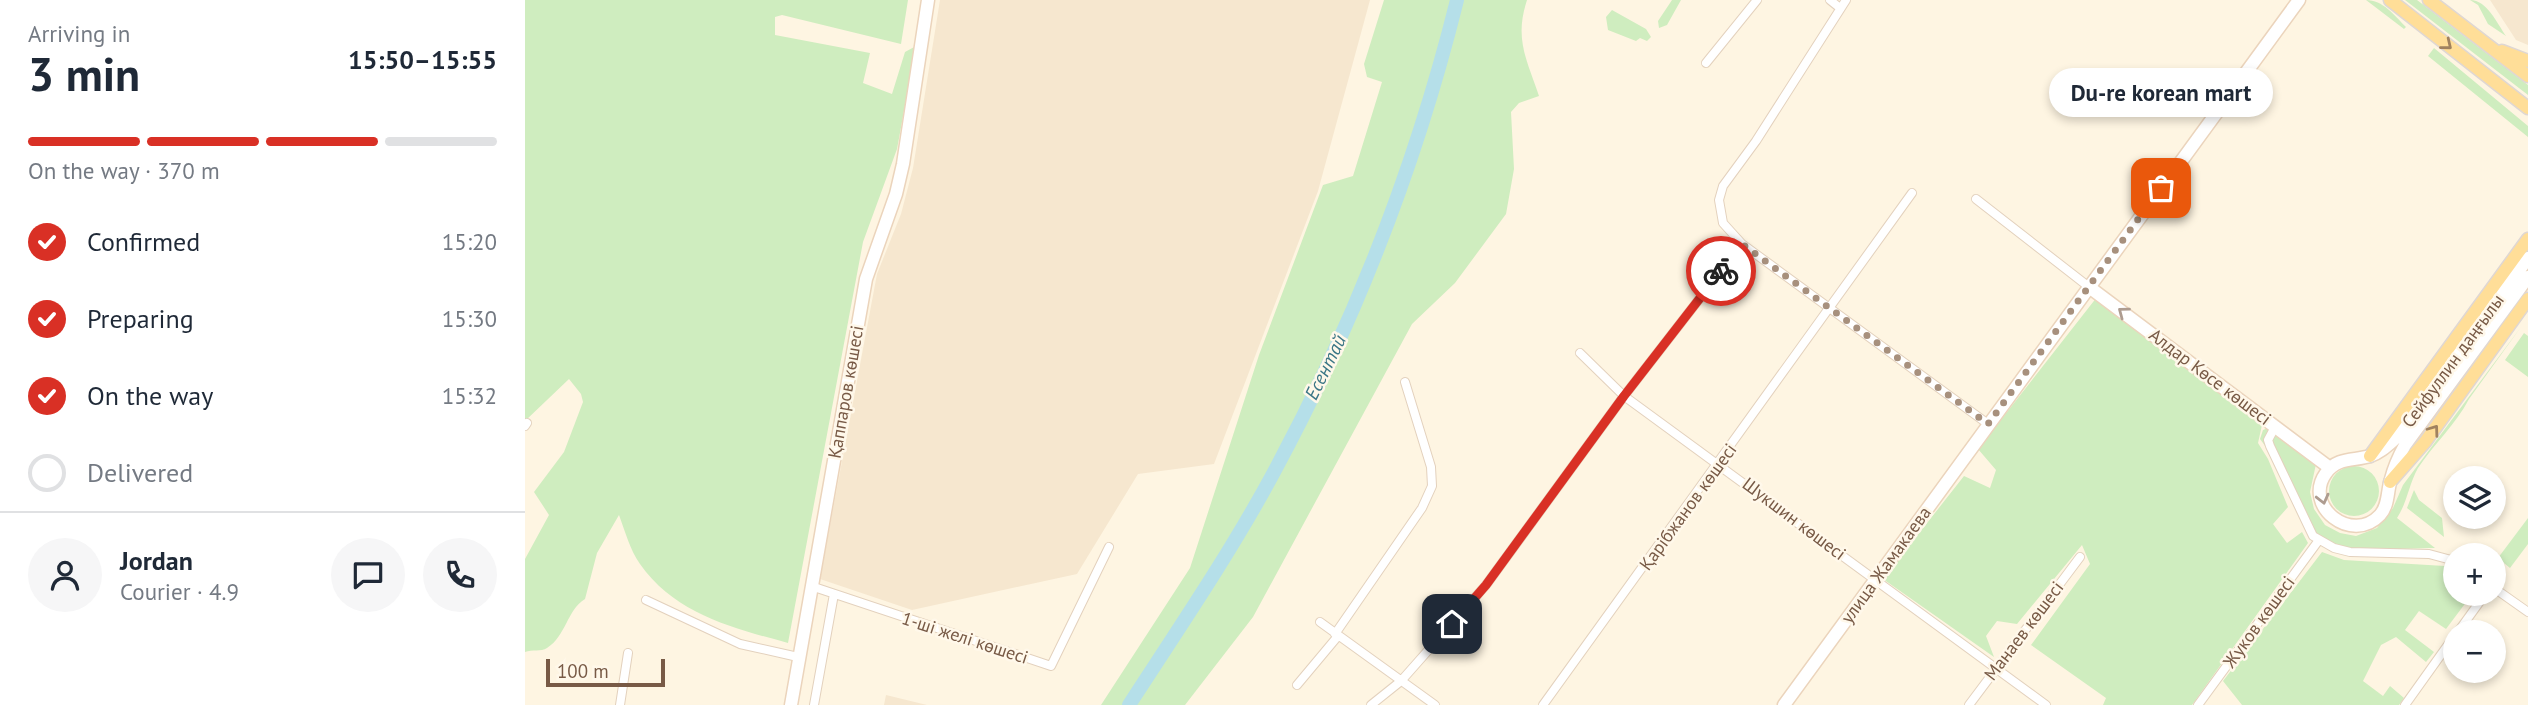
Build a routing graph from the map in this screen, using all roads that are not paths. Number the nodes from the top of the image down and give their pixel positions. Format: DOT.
graph roads {
  1 [pos="928,0"];
  2 [pos="1757,0"];
  3 [pos="1830,0"];
  4 [pos="1846,0"];
  5 [pos="2299,0"];
  6 [pos="2390,0"];
  7 [pos="2429,0"];
  8 [pos="1840,8"];
  9 [pos="2488,46"];
  10 [pos="2528,61"];
  11 [pos="1706,64"];
  12 [pos="2476,68"];
  13 [pos="2528,76"];
  14 [pos="2528,107"];
  15 [pos="2528,117"];
  16 [pos="1912,193"];
  17 [pos="1976,199"];
  18 [pos="2528,239"];
  19 [pos="1742,244"];
  20 [pos="2528,258"];
  21 [pos="2528,277"];
  22 [pos="2089,286"];
  23 [pos="2528,299"];
  24 [pos="1829,306"];
  25 [pos="1580,354"];
  26 [pos="1405,382"];
  27 [pos="1624,396"];
  28 [pos="1988,424"];
  29 [pos="2275,427"];
  30 [pos="2370,456"];
  31 [pos="1719,464"];
  32 [pos="2330,468"];
  33 [pos="2390,482"];
  34 [pos="2319,540"];
  35 [pos="1109,547"];
  36 [pos="2080,557"];
  37 [pos="2443,558"];
  38 [pos="1875,580"];
  39 [pos="811,586"];
  40 [pos="834,594"];
  41 [pos="2506,596"];
  42 [pos="646,600"];
  43 [pos="2528,612"];
  44 [pos="1319,622"];
  45 [pos="1336,635"];
  46 [pos="2443,651"];
  47 [pos="628,653"];
  48 [pos="798,657"];
  49 [pos="1997,668"];
  50 [pos="1401,681"];
  51 [pos="1297,685"];
  52 [pos="620,705"];
  53 [pos="791,705"];
  54 [pos="814,705"];
  55 [pos="1371,705"];
  56 [pos="1435,705"];
  57 [pos="1543,705"];
  58 [pos="1784,705"];
  59 [pos="1969,705"];
  60 [pos="2046,705"];
  61 [pos="2198,705"];
  62 [pos="2405,705"];
  1 -- 39 [label="street, Қаппаров көшесі"];
  2 -- 11 [label="street"];
  3 -- 8 [label="street"];
  4 -- 8 [label="street"];
  5 -- 22 [label="street, улица Жамакаева"];
  6 -- 12 [label="main road, one-way"];
  7 -- 9 [label="main road"];
  8 -- 19 [label="street"];
  9 -- 10 [label="main road"];
  9 -- 13 [label="main road"];
  12 -- 14 [label="main road"];
  12 -- 15 [label="main road"];
  16 -- 24 [label="street, Қарібжанов көшесі"];
  17 -- 22 [label="street"];
  18 -- 30 [label="main road"];
  19 -- 24 [label="street"];
  19 -- 27 [label="street"];
  20 -- 30 [label="street, Сейфуллин даңғылы"];
  21 -- 33 [label="street, Сейфуллин даңғылы"];
  22 -- 28 [label="street, улица Жамакаева"];
  29 -- 22 [label="street, Алдар Көсе көшесі, one-way"];
  33 -- 23 [label="main road, one-way"];
  24 -- 28 [label="street"];
  24 -- 31 [label="street, Қарібжанов көшесі"];
  25 -- 27 [label="street, Шукшин көшесі"];
  26 -- 45 [label="street"];
  27 -- 31 [label="street, Шукшин көшесі"];
  27 -- 50 [label="street"];
  28 -- 38 [label="street, улица Жамакаева"];
  29 -- 32 [label="street, Алдар Көсе көшесі"];
  29 -- 34 [label="street"];
  30 -- 32 [label="street"];
  31 -- 38 [label="street, Шукшин көшесі"];
  31 -- 57 [label="street, Қарібжанов көшесі"];
  32 -- 33 [label="street, Сейфуллин даңғылы, one-way"];
  34 -- 37 [label="street"];
  34 -- 61 [label="street, Жуков көшесі"];
  35 -- 40 [label="street, 1-ші желі көшесі"];
  36 -- 49 [label="street, Манаев көшесі"];
  38 -- 49 [label="street, Шукшин көшесі"];
  38 -- 58 [label="street, улица Жамакаева"];
  39 -- 40 [label="street"];
  39 -- 48 [label="street, Қаппаров көшесі"];
  40 -- 54 [label="street"];
  41 -- 43 [label="street"];
  42 -- 48 [label="street"];
  44 -- 45 [label="street"];
  45 -- 50 [label="street"];
  45 -- 51 [label="street"];
  46 -- 62 [label="street"];
  47 -- 52 [label="street"];
  48 -- 53 [label="street, Қаппаров көшесі"];
  49 -- 59 [label="street, Манаев көшесі"];
  49 -- 60 [label="street, Шукшин көшесі"];
  50 -- 55 [label="street"];
  50 -- 56 [label="street"];
}
